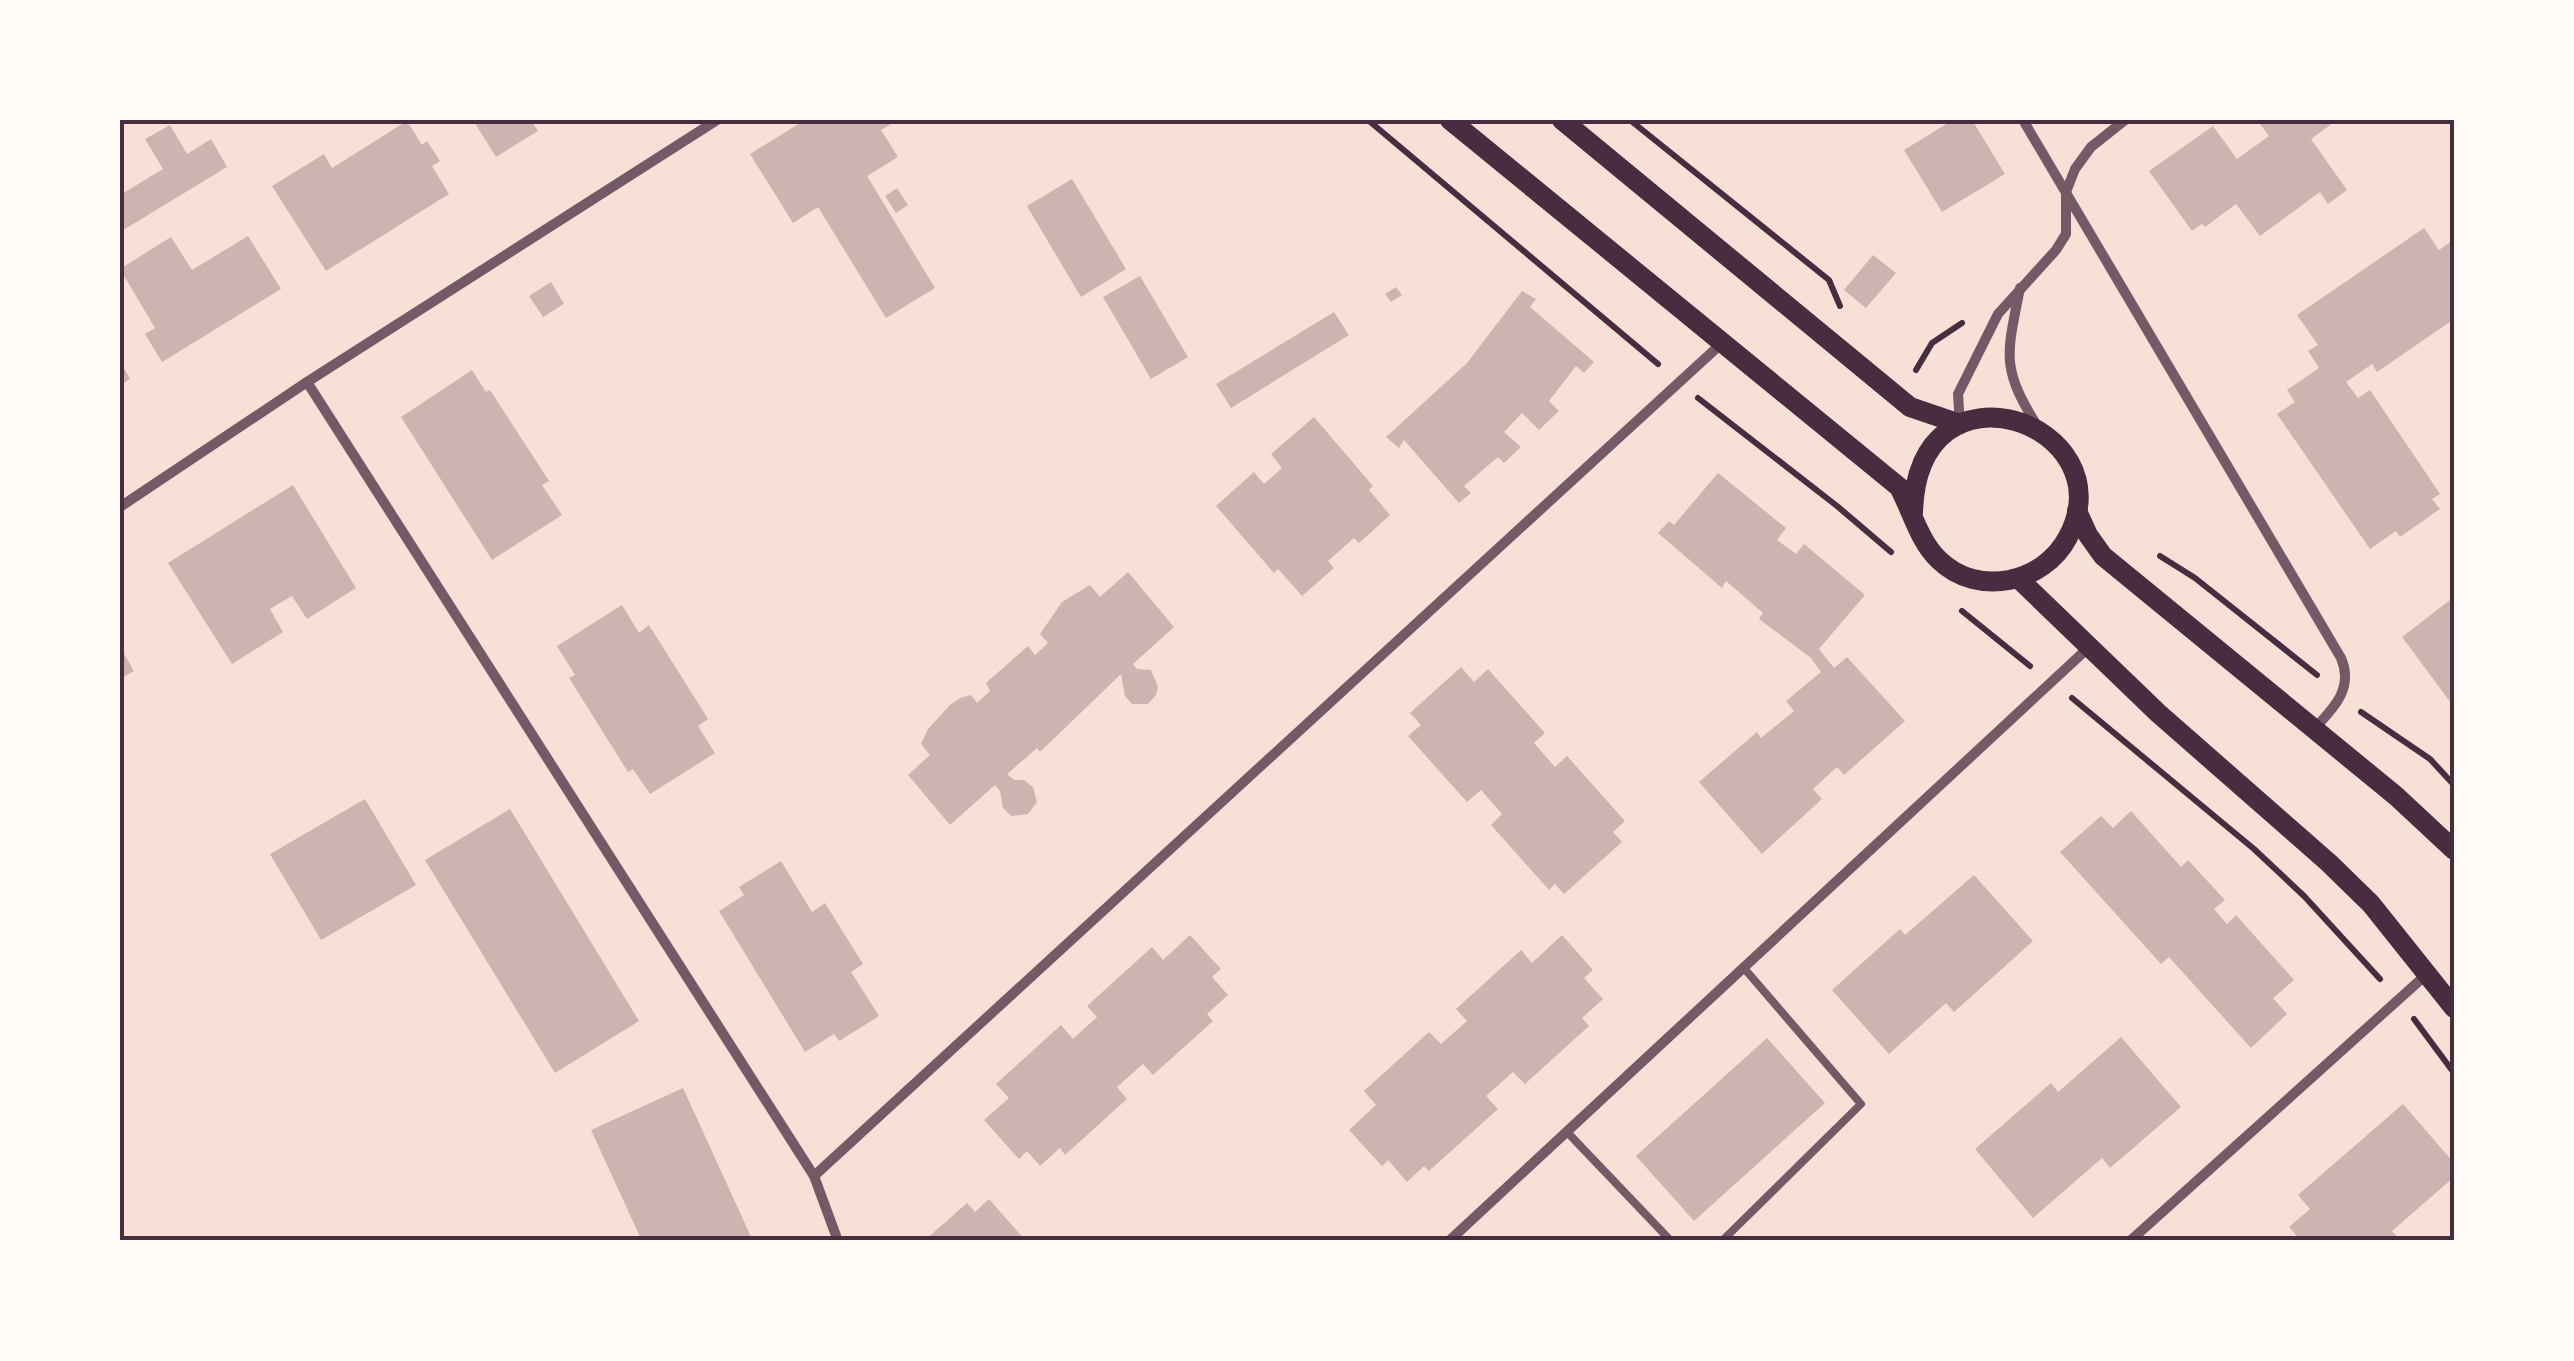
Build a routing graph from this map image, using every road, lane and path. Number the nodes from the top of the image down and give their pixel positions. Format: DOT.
graph roads {
  1 [pos="717,120"];
  2 [pos="1368,120"];
  3 [pos="1450,120"];
  4 [pos="1562,120"];
  5 [pos="1630,120"];
  6 [pos="2023,120"];
  7 [pos="2126,120"];
  8 [pos="2066,192"];
  9 [pos="2020,287"];
  10 [pos="1966,321"];
  11 [pos="1846,322"];
  12 [pos="1722,342"];
  13 [pos="1649,357"];
  14 [pos="1900,364"];
  15 [pos="306,382"];
  16 [pos="1694,394"];
  17 [pos="1960,424"];
  18 [pos="2040,429"];
  19 [pos="120,507"];
  20 [pos="2077,511"];
  21 [pos="1913,513"];
  22 [pos="2154,552"];
  23 [pos="1896,557"];
  24 [pos="2020,579"];
  25 [pos="1952,603"];
  26 [pos="2088,648"];
  27 [pos="2021,660"];
  28 [pos="2319,677"];
  29 [pos="2084,708"];
  30 [pos="2372,722"];
  31 [pos="2314,729"];
  32 [pos="2454,785"];
  33 [pos="2454,850"];
  34 [pos="1743,967"];
  35 [pos="2428,973"];
  36 [pos="2383,982"];
  37 [pos="2454,1008"];
  38 [pos="2418,1024"];
  39 [pos="2454,1073"];
  40 [pos="1567,1132"];
  41 [pos="814,1176"];
  42 [pos="838,1241"];
  43 [pos="1448,1241"];
  44 [pos="1670,1241"];
  45 [pos="1722,1241"];
  46 [pos="2130,1241"];
  1 -- 15 [label="street"];
  2 -- 13 [label="path"];
  3 -- 12 [label="main road"];
  4 -- 17 [label="main road"];
  5 -- 11 [label="path"];
  6 -- 8 [label="street"];
  7 -- 8 [label="street"];
  8 -- 9 [label="street"];
  8 -- 31 [label="street"];
  9 -- 17 [label="street"];
  9 -- 18 [label="street"];
  10 -- 14 [label="path"];
  12 -- 21 [label="main road"];
  12 -- 41 [label="street"];
  15 -- 19 [label="street"];
  15 -- 41 [label="street"];
  16 -- 23 [label="path"];
  17 -- 18 [label="main road"];
  17 -- 21 [label="main road"];
  18 -- 20 [label="main road"];
  20 -- 24 [label="main road"];
  20 -- 31 [label="main road"];
  21 -- 24 [label="main road"];
  22 -- 28 [label="path"];
  24 -- 26 [label="main road"];
  25 -- 27 [label="path"];
  26 -- 34 [label="street"];
  26 -- 35 [label="main road"];
  29 -- 36 [label="path"];
  30 -- 32 [label="path"];
  31 -- 33 [label="main road"];
  34 -- 40 [label="street"];
  34 -- 45 [label="lane"];
  35 -- 37 [label="main road"];
  35 -- 46 [label="street"];
  38 -- 39 [label="path"];
  40 -- 43 [label="street"];
  40 -- 44 [label="lane"];
  41 -- 42 [label="street"];
}
